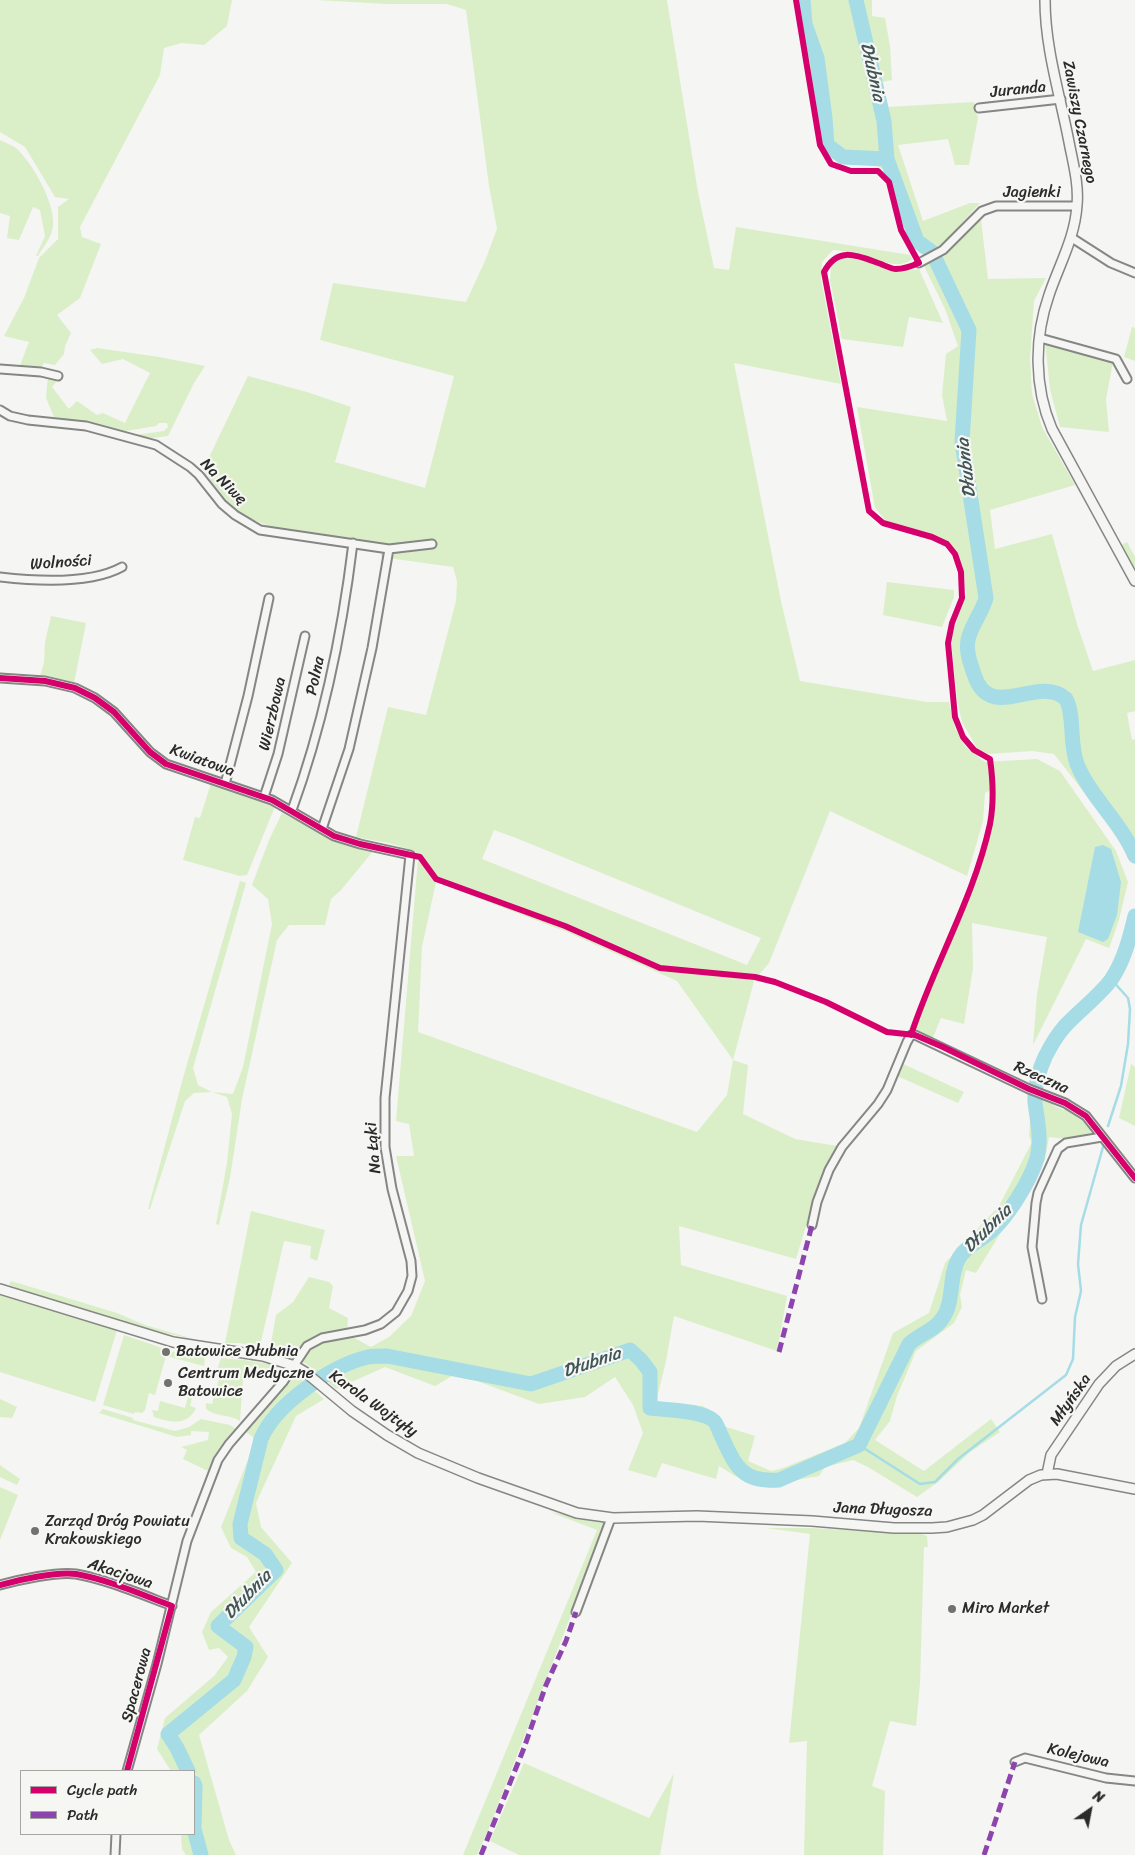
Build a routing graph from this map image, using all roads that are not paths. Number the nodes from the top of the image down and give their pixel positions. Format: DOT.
graph roads {
  1 [pos="1045,0"];
  2 [pos="1060,100"];
  3 [pos="979,108"];
  4 [pos="1077,206"];
  5 [pos="1072,238"];
  6 [pos="918,263"];
  7 [pos="1135,273"];
  8 [pos="1040,338"];
  9 [pos="0,369"];
  10 [pos="58,376"];
  11 [pos="1127,379"];
  12 [pos="0,410"];
  13 [pos="354,543"];
  14 [pos="432,544"];
  15 [pos="389,549"];
  16 [pos="122,567"];
  17 [pos="0,577"];
  18 [pos="1135,581"];
  19 [pos="269,598"];
  20 [pos="305,636"];
  21 [pos="0,678"];
  22 [pos="225,784"];
  23 [pos="264,797"];
  24 [pos="292,810"];
  25 [pos="322,829"];
  26 [pos="410,855"];
  27 [pos="1102,1137"];
  28 [pos="1135,1178"];
  29 [pos="812,1225"];
  30 [pos="0,1290"];
  31 [pos="1042,1299"];
  32 [pos="1135,1354"];
  33 [pos="295,1366"];
  34 [pos="1047,1474"];
  35 [pos="1135,1489"];
  36 [pos="612,1518"];
  37 [pos="0,1585"];
  38 [pos="172,1606"];
  39 [pos="576,1612"];
  40 [pos="1015,1762"];
  41 [pos="127,1770"];
  42 [pos="1135,1781"];
  43 [pos="116,1835"];
  44 [pos="115,1855"];
  1 -- 2 [label="street, Zawiszy Czarnego"];
  2 -- 3 [label="street, Juranda"];
  2 -- 4 [label="street, Zawiszy Czarnego"];
  4 -- 5 [label="street, Zawiszy Czarnego"];
  4 -- 6 [label="street, Jagienki"];
  5 -- 7 [label="street"];
  5 -- 8 [label="street, Zawiszy Czarnego"];
  8 -- 11 [label="street"];
  8 -- 18 [label="street, Zawiszy Czarnego"];
  9 -- 10 [label="street"];
  12 -- 13 [label="street, Na Niwę"];
  13 -- 15 [label="street, Na Niwę"];
  13 -- 24 [label="street, Polna"];
  14 -- 15 [label="street, Na Niwę"];
  15 -- 25 [label="street"];
  16 -- 17 [label="street, Wolności"];
  19 -- 22 [label="street"];
  20 -- 23 [label="street, Wierzbowa"];
  21 -- 22 [label="street, Kwiatowa"];
  22 -- 23 [label="street, Kwiatowa"];
  23 -- 24 [label="street, Kwiatowa"];
  24 -- 25 [label="street, Kwiatowa"];
  25 -- 26 [label="street, Kwiatowa"];
  26 -- 33 [label="street, Na Łąki"];
  27 -- 28 [label="street, Rzeczna"];
  27 -- 29 [label="street, Rzeczna"];
  27 -- 31 [label="street"];
  30 -- 33 [label="street, Karola Wojtyły"];
  32 -- 34 [label="street, Młyńska"];
  33 -- 36 [label="street, Karola Wojtyły"];
  33 -- 38 [label="street, Spacerowa"];
  34 -- 35 [label="street, Jana Długosza"];
  34 -- 36 [label="street, Jana Długosza"];
  36 -- 39 [label="street"];
  37 -- 38 [label="street, Akacjowa"];
  38 -- 41 [label="street, Spacerowa"];
  40 -- 42 [label="street, Kolejowa"];
  43 -- 44 [label="street"];
}
